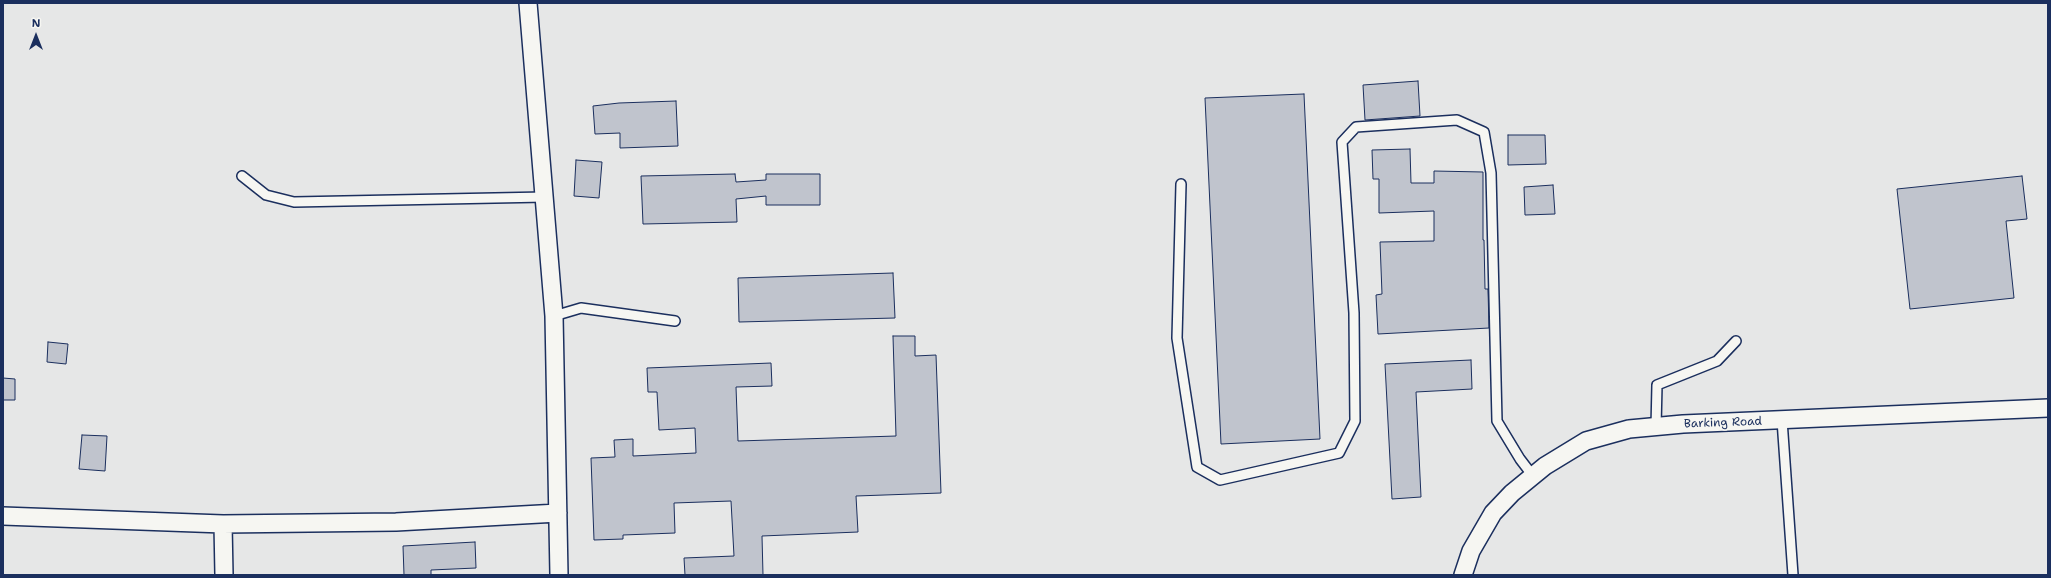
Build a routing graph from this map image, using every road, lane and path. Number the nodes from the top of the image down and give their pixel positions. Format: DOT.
graph roads {
  1 [pos="528,3"];
  2 [pos="242,176"];
  3 [pos="1180,184"];
  4 [pos="545,197"];
  5 [pos="554,316"];
  6 [pos="675,320"];
  7 [pos="1736,341"];
  8 [pos="2048,408"];
  9 [pos="1782,420"];
  10 [pos="1656,427"];
  11 [pos="1533,476"];
  12 [pos="558,513"];
  13 [pos="3,516"];
  14 [pos="223,524"];
  15 [pos="224,575"];
  16 [pos="559,575"];
  17 [pos="1463,575"];
  18 [pos="1793,575"];
  1 -- 4 [label="street"];
  2 -- 4 [label="lane"];
  3 -- 11 [label="lane"];
  4 -- 5 [label="street"];
  5 -- 6 [label="lane"];
  5 -- 12 [label="street"];
  7 -- 10 [label="lane"];
  8 -- 9 [label="street, Barking Road"];
  9 -- 10 [label="street, Barking Road"];
  9 -- 18 [label="lane"];
  10 -- 11 [label="street, Barking Road"];
  11 -- 17 [label="street, Barking Road"];
  12 -- 14 [label="street"];
  12 -- 16 [label="street"];
  13 -- 14 [label="street"];
  14 -- 15 [label="street"];
}
